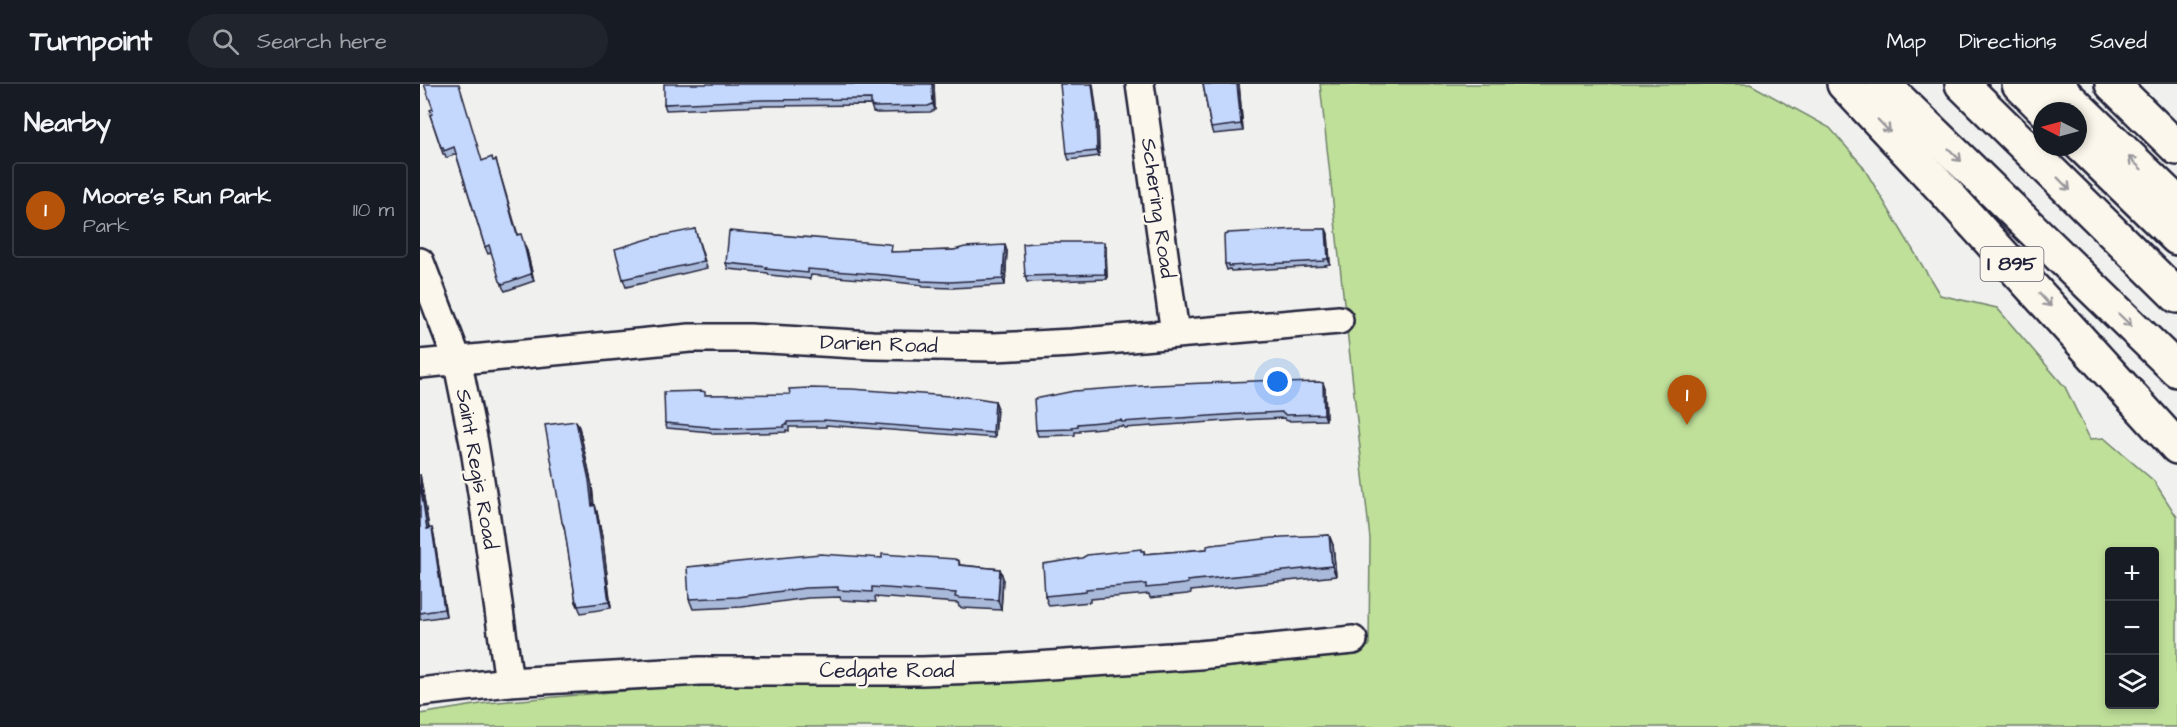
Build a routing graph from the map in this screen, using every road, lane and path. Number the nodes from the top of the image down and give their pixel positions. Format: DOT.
graph roads {
  1 [pos="1140,84"];
  2 [pos="1844,84"];
  3 [pos="1883,84"];
  4 [pos="1962,84"];
  5 [pos="2019,84"];
  6 [pos="2054,84"];
  7 [pos="2112,84"];
  8 [pos="2037,102"];
  9 [pos="2177,148"];
  10 [pos="2087,151"];
  11 [pos="2177,203"];
  12 [pos="2177,238"];
  13 [pos="420,262"];
  14 [pos="2177,296"];
  15 [pos="1339,320"];
  16 [pos="1175,333"];
  17 [pos="457,359"];
  18 [pos="420,364"];
  19 [pos="2177,370"];
  20 [pos="2177,447"];
  21 [pos="1353,640"];
  22 [pos="509,682"];
  23 [pos="420,692"];
  1 -- 16 [label="street, Schering Road"];
  2 -- 20 [label="highway, I 895, one-way"];
  3 -- 19 [label="highway, one-way"];
  4 -- 14 [label="highway, one-way"];
  5 -- 8 [label="highway"];
  11 -- 6 [label="highway, one-way"];
  7 -- 9 [label="highway"];
  10 -- 12 [label="highway"];
  13 -- 17 [label="street, Saint Regis Road"];
  15 -- 16 [label="street, Darien Road"];
  16 -- 17 [label="street, Darien Road"];
  17 -- 18 [label="street, Darien Road"];
  17 -- 22 [label="street, Saint Regis Road"];
  21 -- 22 [label="street, Cedgate Road"];
  22 -- 23 [label="street, Cedgate Road"];
}
